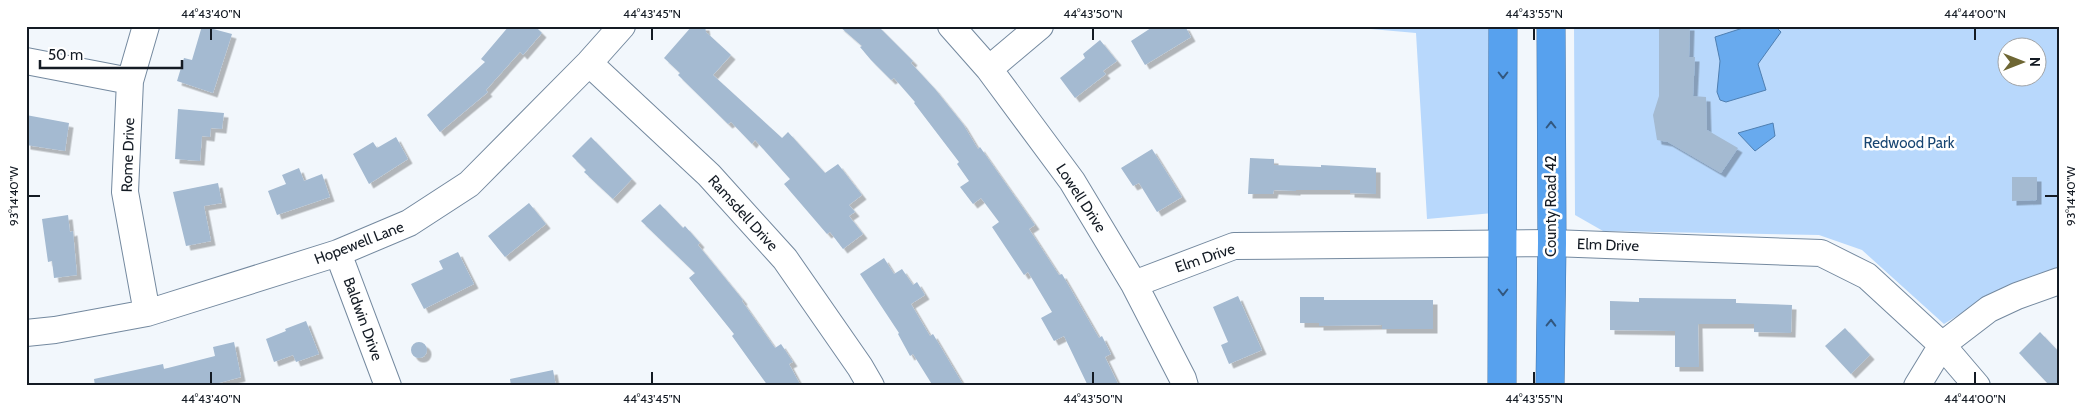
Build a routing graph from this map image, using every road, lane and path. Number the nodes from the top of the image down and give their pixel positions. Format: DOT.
graph roads {
  1 [pos="146,26"];
  2 [pos="622,26"];
  3 [pos="951,26"];
  4 [pos="1040,26"];
  5 [pos="1503,26"];
  6 [pos="1551,26"];
  7 [pos="26,61"];
  8 [pos="589,63"];
  9 [pos="989,69"];
  10 [pos="130,81"];
  11 [pos="1503,243"];
  12 [pos="1552,243"];
  13 [pos="338,252"];
  14 [pos="2059,281"];
  15 [pos="1134,284"];
  16 [pos="147,313"];
  17 [pos="26,332"];
  18 [pos="1942,345"];
  19 [pos="388,386"];
  20 [pos="871,386"];
  21 [pos="1184,386"];
  22 [pos="1502,386"];
  23 [pos="1550,386"];
  24 [pos="1916,386"];
  25 [pos="1977,386"];
  1 -- 10 [label="street, Rome Drive"];
  2 -- 8 [label="street, Hopewell Lane"];
  3 -- 9 [label="street, Lowell Drive"];
  4 -- 9 [label="street"];
  5 -- 11 [label="highway, one-way"];
  12 -- 6 [label="highway, County Road 42, one-way"];
  7 -- 10 [label="street"];
  8 -- 13 [label="street, Hopewell Lane"];
  8 -- 20 [label="street, Ramsdell Drive"];
  9 -- 15 [label="street, Lowell Drive"];
  10 -- 16 [label="street, Rome Drive"];
  11 -- 12 [label="street, Elm Drive"];
  11 -- 15 [label="street, Elm Drive"];
  11 -- 22 [label="highway, one-way"];
  12 -- 18 [label="street, Elm Drive"];
  23 -- 12 [label="highway, County Road 42, one-way"];
  13 -- 16 [label="street, Hopewell Lane"];
  13 -- 19 [label="street, Baldwin Drive"];
  14 -- 18 [label="street"];
  15 -- 21 [label="street, Lowell Drive"];
  16 -- 17 [label="street, Hopewell Lane"];
  18 -- 24 [label="street"];
  18 -- 25 [label="street, Elm Drive"];
}
